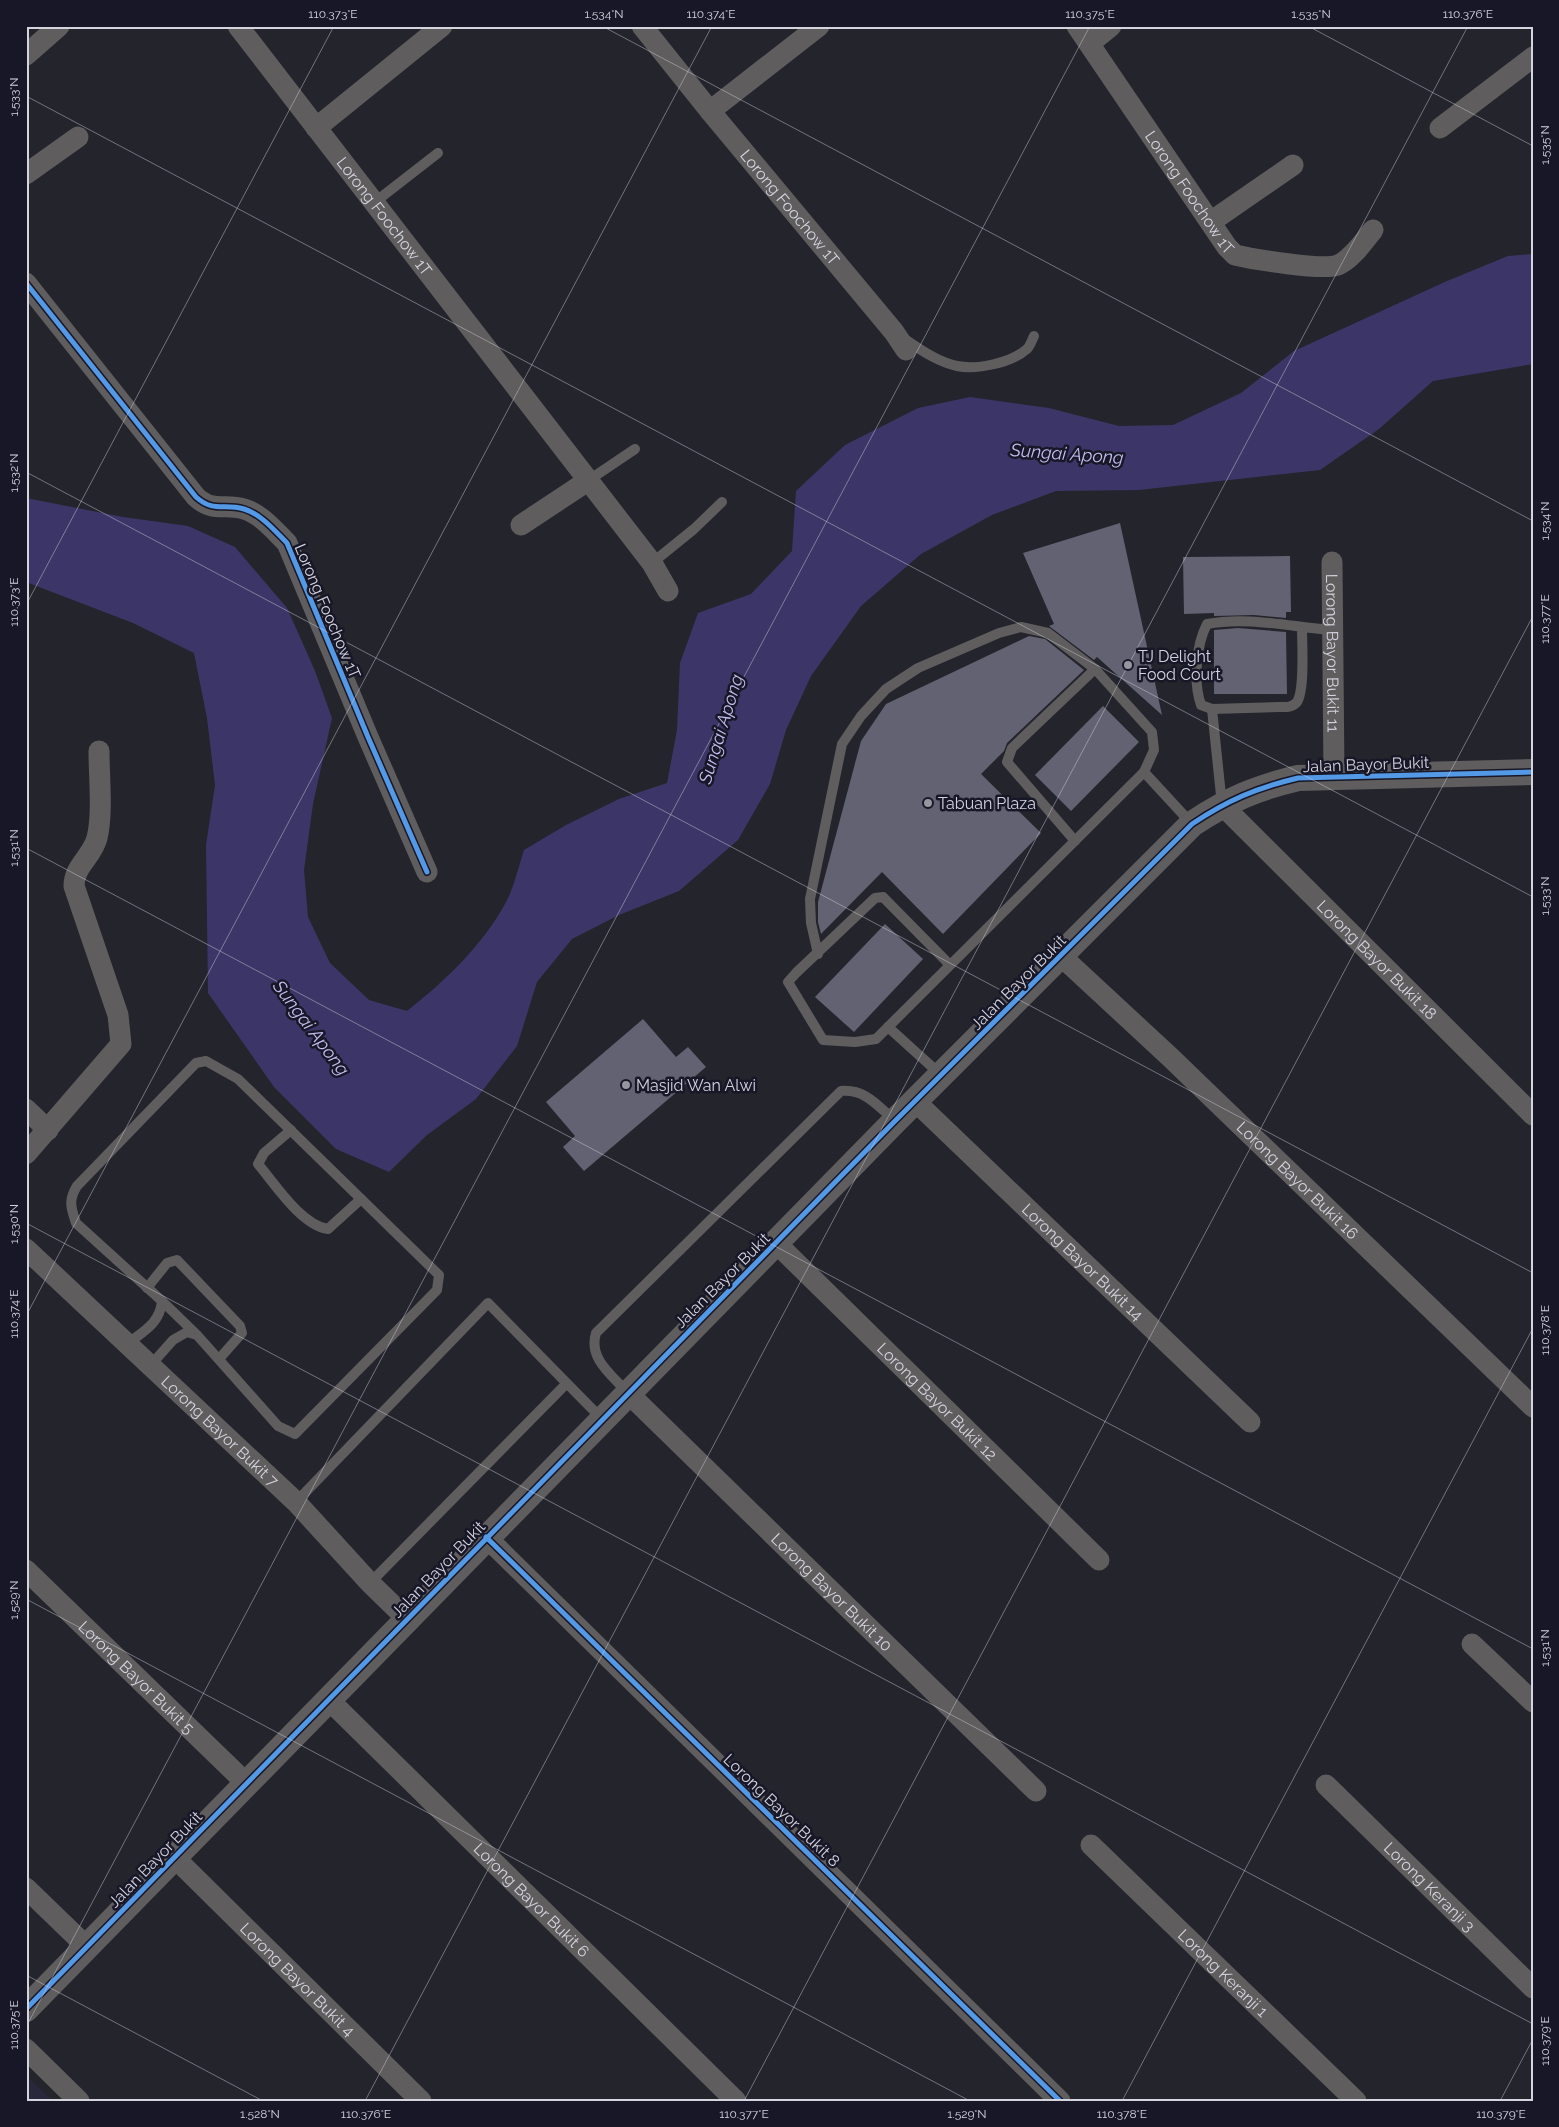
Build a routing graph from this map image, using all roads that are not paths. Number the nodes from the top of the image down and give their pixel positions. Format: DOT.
graph roads {
  1 [pos="59,26"];
  2 [pos="238,26"];
  3 [pos="442,26"];
  4 [pos="642,26"];
  5 [pos="819,26"];
  6 [pos="1077,26"];
  7 [pos="1111,26"];
  8 [pos="1090,43"];
  9 [pos="30,47"];
  10 [pos="1533,57"];
  11 [pos="710,111"];
  12 [pos="316,128"];
  13 [pos="1440,128"];
  14 [pos="78,137"];
  15 [pos="438,153"];
  16 [pos="1294,165"];
  17 [pos="26,174"];
  18 [pos="375,202"];
  19 [pos="1212,221"];
  20 [pos="1373,230"];
  21 [pos="26,283"];
  22 [pos="1034,336"];
  23 [pos="900,341"];
  24 [pos="635,449"];
  25 [pos="589,480"];
  26 [pos="722,502"];
  27 [pos="521,525"];
  28 [pos="1332,562"];
  29 [pos="652,563"];
  30 [pos="668,591"];
  31 [pos="1302,628"];
  32 [pos="1331,630"];
  33 [pos="1095,668"];
  34 [pos="1212,709"];
  35 [pos="99,752"];
  36 [pos="1144,772"];
  37 [pos="1533,772"];
  38 [pos="1334,776"];
  39 [pos="1222,805"];
  40 [pos="1192,824"];
  41 [pos="1075,841"];
  42 [pos="427,872"];
  43 [pos="818,954"];
  44 [pos="1061,956"];
  45 [pos="950,965"];
  46 [pos="888,1027"];
  47 [pos="942,1076"];
  48 [pos="916,1102"];
  49 [pos="26,1109"];
  50 [pos="1533,1115"];
  51 [pos="895,1121"];
  52 [pos="48,1130"];
  53 [pos="291,1130"];
  54 [pos="26,1154"];
  55 [pos="361,1199"];
  56 [pos="776,1243"];
  57 [pos="26,1250"];
  58 [pos="147,1288"];
  59 [pos="162,1301"];
  60 [pos="197,1335"];
  61 [pos="127,1344"];
  62 [pos="219,1359"];
  63 [pos="150,1366"];
  64 [pos="566,1384"];
  65 [pos="628,1393"];
  66 [pos="1533,1407"];
  67 [pos="602,1420"];
  68 [pos="1250,1422"];
  69 [pos="296,1502"];
  70 [pos="486,1537"];
  71 [pos="1099,1560"];
  72 [pos="26,1570"];
  73 [pos="370,1583"];
  74 [pos="407,1619"];
  75 [pos="1472,1644"];
  76 [pos="328,1699"];
  77 [pos="1533,1702"];
  78 [pos="246,1783"];
  79 [pos="1326,1785"];
  80 [pos="1036,1791"];
  81 [pos="1091,1844"];
  82 [pos="174,1857"];
  83 [pos="26,1888"];
  84 [pos="87,1947"];
  85 [pos="1533,1988"];
  86 [pos="26,2009"];
  87 [pos="26,2049"];
  88 [pos="79,2101"];
  89 [pos="421,2101"];
  90 [pos="736,2101"];
  91 [pos="1060,2101"];
  92 [pos="1356,2101"];
  1 -- 9 [label="street"];
  2 -- 12 [label="street, Lorong Foochow 1T"];
  3 -- 12 [label="street"];
  4 -- 11 [label="street, Lorong Foochow 1T"];
  5 -- 11 [label="street"];
  6 -- 8 [label="street, Lorong Foochow 1T"];
  7 -- 8 [label="street"];
  8 -- 19 [label="street, Lorong Foochow 1T"];
  10 -- 13 [label="street"];
  11 -- 23 [label="street, Lorong Foochow 1T"];
  12 -- 18 [label="street, Lorong Foochow 1T"];
  14 -- 17 [label="street"];
  15 -- 18 [label="lane"];
  16 -- 19 [label="street"];
  18 -- 25 [label="street, Lorong Foochow 1T"];
  19 -- 20 [label="street, Lorong Foochow 1T"];
  21 -- 42 [label="street, Lorong Foochow 1T"];
  22 -- 23 [label="lane"];
  24 -- 25 [label="lane"];
  25 -- 27 [label="street"];
  25 -- 29 [label="street, Lorong Foochow 1T"];
  26 -- 29 [label="lane"];
  28 -- 32 [label="street, Lorong Bayor Bukit 11"];
  29 -- 30 [label="street, Lorong Foochow 1T"];
  31 -- 32 [label="lane"];
  31 -- 34 [label="lane"];
  31 -- 34 [label="lane"];
  32 -- 38 [label="street, Lorong Bayor Bukit 11"];
  33 -- 36 [label="lane"];
  33 -- 41 [label="lane"];
  33 -- 43 [label="lane"];
  34 -- 39 [label="lane"];
  35 -- 52 [label="street"];
  36 -- 40 [label="lane"];
  36 -- 41 [label="lane"];
  37 -- 38 [label="street, Jalan Bayor Bukit"];
  38 -- 39 [label="street, Jalan Bayor Bukit"];
  39 -- 40 [label="street, Jalan Bayor Bukit"];
  39 -- 50 [label="street, Lorong Bayor Bukit 18"];
  40 -- 44 [label="street, Jalan Bayor Bukit"];
  41 -- 45 [label="lane"];
  43 -- 45 [label="lane"];
  43 -- 46 [label="lane"];
  44 -- 47 [label="street, Jalan Bayor Bukit"];
  44 -- 66 [label="street, Lorong Bayor Bukit 16"];
  45 -- 46 [label="lane"];
  46 -- 47 [label="lane"];
  47 -- 48 [label="street, Jalan Bayor Bukit"];
  48 -- 51 [label="street, Jalan Bayor Bukit"];
  48 -- 68 [label="street, Lorong Bayor Bukit 14"];
  49 -- 52 [label="street"];
  51 -- 56 [label="street, Jalan Bayor Bukit"];
  51 -- 65 [label="lane"];
  52 -- 54 [label="street"];
  53 -- 55 [label="lane"];
  53 -- 55 [label="lane"];
  53 -- 58 [label="lane"];
  55 -- 62 [label="lane"];
  56 -- 65 [label="street, Jalan Bayor Bukit"];
  56 -- 71 [label="street, Lorong Bayor Bukit 12"];
  57 -- 61 [label="street, Lorong Bayor Bukit 7"];
  58 -- 59 [label="lane"];
  58 -- 62 [label="lane"];
  59 -- 60 [label="lane"];
  59 -- 61 [label="lane"];
  60 -- 62 [label="lane"];
  60 -- 63 [label="lane"];
  61 -- 63 [label="street, Lorong Bayor Bukit 7"];
  63 -- 69 [label="street, Lorong Bayor Bukit 7"];
  64 -- 67 [label="lane"];
  64 -- 69 [label="lane"];
  64 -- 73 [label="lane"];
  65 -- 67 [label="street, Jalan Bayor Bukit"];
  65 -- 80 [label="street, Lorong Bayor Bukit 10"];
  67 -- 70 [label="street, Jalan Bayor Bukit"];
  69 -- 73 [label="street, Lorong Bayor Bukit 7"];
  70 -- 74 [label="street, Jalan Bayor Bukit"];
  70 -- 91 [label="street, Lorong Bayor Bukit 8"];
  72 -- 78 [label="street, Lorong Bayor Bukit 5"];
  73 -- 74 [label="street, Lorong Bayor Bukit 7"];
  74 -- 76 [label="street, Jalan Bayor Bukit"];
  75 -- 77 [label="street"];
  76 -- 78 [label="street, Jalan Bayor Bukit"];
  76 -- 90 [label="street, Lorong Bayor Bukit 6"];
  78 -- 82 [label="street, Jalan Bayor Bukit"];
  79 -- 85 [label="street, Lorong Keranji 3"];
  81 -- 92 [label="street, Lorong Keranji 1"];
  82 -- 84 [label="street, Jalan Bayor Bukit"];
  82 -- 89 [label="street, Lorong Bayor Bukit 4"];
  83 -- 84 [label="street"];
  84 -- 86 [label="street, Jalan Bayor Bukit"];
  87 -- 88 [label="street"];
}
